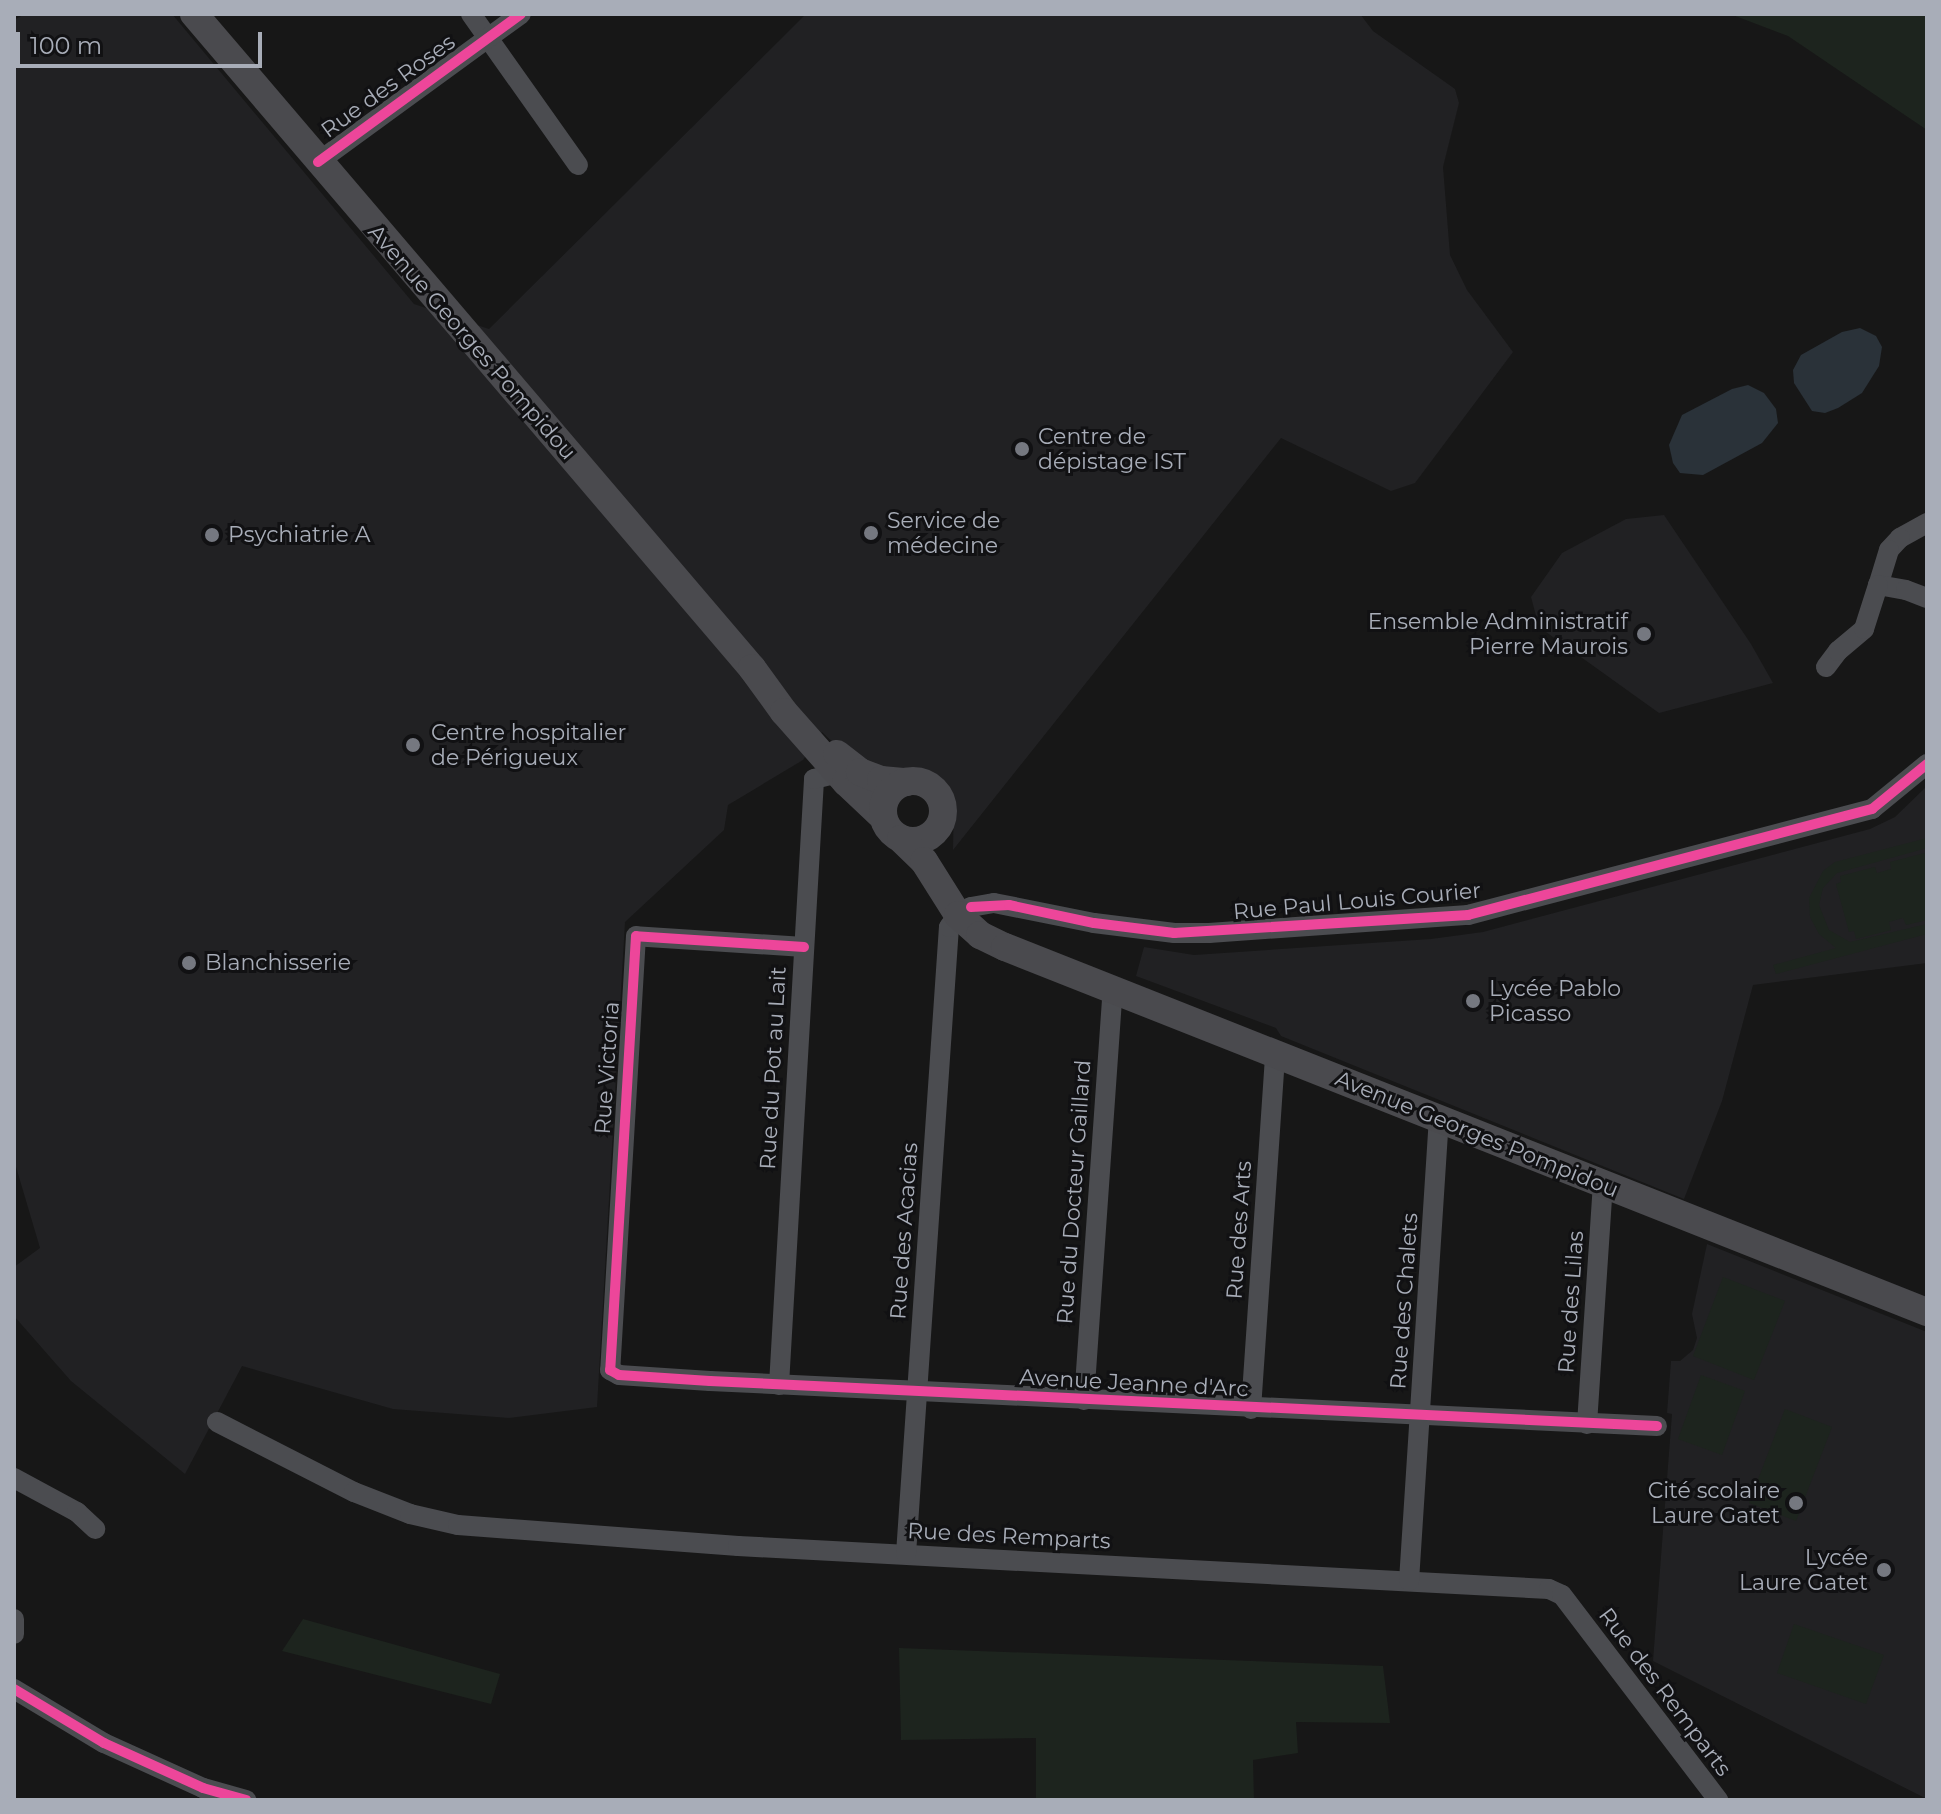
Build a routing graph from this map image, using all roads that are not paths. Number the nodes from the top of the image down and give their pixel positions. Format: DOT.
graph roads {
  1 [pos="194,14"];
  2 [pos="471,14"];
  3 [pos="521,14"];
  4 [pos="489,37"];
  5 [pos="318,162"];
  6 [pos="578,165"];
  7 [pos="1927,523"];
  8 [pos="1878,585"];
  9 [pos="1927,598"];
  10 [pos="1826,667"];
  11 [pos="752,668"];
  12 [pos="1927,764"];
  13 [pos="838,773"];
  14 [pos="906,782"];
  15 [pos="883,817"];
  16 [pos="936,832"];
  17 [pos="901,839"];
  18 [pos="964,911"];
  19 [pos="804,947"];
  20 [pos="1113,987"];
  21 [pos="1275,1054"];
  22 [pos="1439,1119"];
  23 [pos="1603,1184"];
  24 [pos="1927,1312"];
  25 [pos="610,1370"];
  26 [pos="779,1385"];
  27 [pos="917,1392"];
  28 [pos="1084,1400"];
  29 [pos="1251,1409"];
  30 [pos="1420,1417"];
  31 [pos="217,1422"];
  32 [pos="1587,1424"];
  33 [pos="1657,1426"];
  34 [pos="14,1478"];
  35 [pos="95,1529"];
  36 [pos="906,1554"];
  37 [pos="1409,1581"];
  38 [pos="14,1619"];
  39 [pos="14,1634"];
  40 [pos="14,1689"];
  41 [pos="246,1800"];
  42 [pos="1718,1800"];
  1 -- 5 [label="main road, Avenue Georges Pompidou"];
  2 -- 4 [label="street"];
  3 -- 4 [label="street, Rue des Roses"];
  4 -- 5 [label="street, Rue des Roses"];
  4 -- 6 [label="street"];
  5 -- 11 [label="main road, Avenue Georges Pompidou"];
  7 -- 8 [label="street"];
  8 -- 9 [label="street"];
  8 -- 10 [label="street"];
  11 -- 13 [label="main road, Avenue Georges Pompidou"];
  11 -- 14 [label="main road, Avenue Georges Pompidou"];
  12 -- 18 [label="street, Rue Paul Louis Courier"];
  13 -- 15 [label="main road, Avenue Georges Pompidou"];
  13 -- 19 [label="street, Rue du Pot au Lait"];
  14 -- 15 [label="main road"];
  14 -- 16 [label="main road"];
  15 -- 17 [label="main road"];
  16 -- 17 [label="main road"];
  16 -- 18 [label="main road, Avenue Georges Pompidou"];
  17 -- 18 [label="main road, Avenue Georges Pompidou"];
  18 -- 20 [label="main road, Avenue Georges Pompidou"];
  18 -- 27 [label="street, Rue des Acacias"];
  19 -- 25 [label="street, Rue Victoria"];
  19 -- 26 [label="street, Rue du Pot au Lait"];
  20 -- 21 [label="main road, Avenue Georges Pompidou"];
  20 -- 28 [label="street, Rue du Docteur Gaillard"];
  21 -- 22 [label="main road, Avenue Georges Pompidou"];
  21 -- 29 [label="street, Rue des Arts"];
  22 -- 23 [label="main road, Avenue Georges Pompidou"];
  22 -- 30 [label="street, Rue des Chalets"];
  23 -- 24 [label="main road, Avenue Georges Pompidou"];
  23 -- 32 [label="street, Rue des Lilas"];
  25 -- 26 [label="street, Avenue Jeanne d'Arc"];
  26 -- 27 [label="street, Avenue Jeanne d'Arc"];
  27 -- 28 [label="street, Avenue Jeanne d'Arc"];
  27 -- 36 [label="street, Rue des Acacias"];
  28 -- 29 [label="street, Avenue Jeanne d'Arc"];
  29 -- 30 [label="street, Avenue Jeanne d'Arc"];
  30 -- 32 [label="street, Avenue Jeanne d'Arc"];
  30 -- 37 [label="street, Rue des Chalets"];
  31 -- 36 [label="street, Rue des Remparts"];
  32 -- 33 [label="street, Avenue Jeanne d'Arc"];
  34 -- 35 [label="street"];
  36 -- 37 [label="street, Rue des Remparts"];
  37 -- 42 [label="street, Rue des Remparts"];
  38 -- 39 [label="street"];
  40 -- 41 [label="street"];
}
